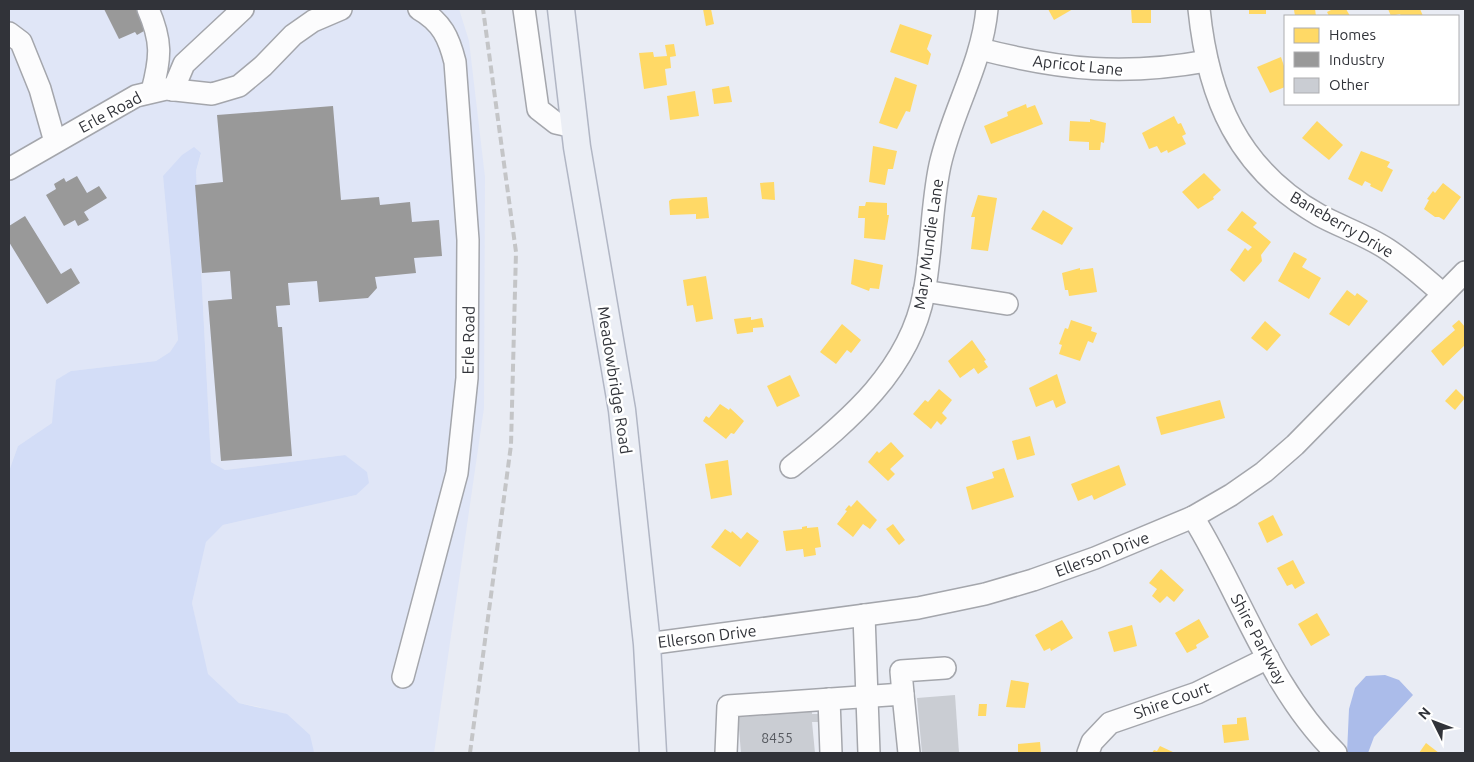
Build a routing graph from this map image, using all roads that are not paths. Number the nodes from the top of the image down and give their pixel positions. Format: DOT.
graph roads {
  1 [pos="148,9"];
  2 [pos="244,9"];
  3 [pos="341,9"];
  4 [pos="419,9"];
  5 [pos="524,9"];
  6 [pos="561,9"];
  7 [pos="988,9"];
  8 [pos="1199,9"];
  9 [pos="9,33"];
  10 [pos="980,49"];
  11 [pos="1207,61"];
  12 [pos="162,90"];
  13 [pos="574,127"];
  14 [pos="55,142"];
  15 [pos="9,169"];
  16 [pos="1465,272"];
  17 [pos="924,291"];
  18 [pos="1443,294"];
  19 [pos="1007,304"];
  20 [pos="791,467"];
  21 [pos="1192,517"];
  22 [pos="864,615"];
  23 [pos="647,644"];
  24 [pos="1268,658"];
  25 [pos="945,668"];
  26 [pos="403,677"];
  27 [pos="903,694"];
  28 [pos="867,696"];
  29 [pos="829,699"];
  30 [pos="653,753"];
  31 [pos="726,753"];
  32 [pos="831,753"];
  33 [pos="869,753"];
  34 [pos="908,753"];
  35 [pos="1088,753"];
  36 [pos="1336,753"];
  1 -- 12 [label="street"];
  2 -- 12 [label="street"];
  3 -- 12 [label="street"];
  4 -- 26 [label="street, Erle Road"];
  5 -- 13 [label="street"];
  6 -- 13 [label="main road, Meadowbridge Road"];
  7 -- 10 [label="street, Mary Mundie Lane"];
  8 -- 11 [label="street, Baneberry Drive"];
  9 -- 14 [label="street"];
  10 -- 11 [label="street, Apricot Lane"];
  10 -- 17 [label="street, Mary Mundie Lane"];
  11 -- 18 [label="street, Baneberry Drive"];
  12 -- 14 [label="street, Erle Road"];
  13 -- 23 [label="main road, Meadowbridge Road"];
  14 -- 15 [label="street, Erle Road"];
  16 -- 18 [label="street, Ellerson Drive"];
  17 -- 19 [label="street"];
  17 -- 20 [label="street, Mary Mundie Lane"];
  18 -- 21 [label="street, Ellerson Drive"];
  21 -- 22 [label="street, Ellerson Drive"];
  21 -- 24 [label="street, Shire Parkway"];
  22 -- 23 [label="street, Ellerson Drive"];
  22 -- 28 [label="street"];
  23 -- 30 [label="main road, Meadowbridge Road"];
  24 -- 35 [label="street, Shire Court"];
  24 -- 36 [label="street, Shire Parkway"];
  25 -- 27 [label="street"];
  27 -- 28 [label="street"];
  27 -- 34 [label="street"];
  28 -- 29 [label="street"];
  28 -- 33 [label="street"];
  29 -- 31 [label="street"];
  29 -- 32 [label="street"];
}
